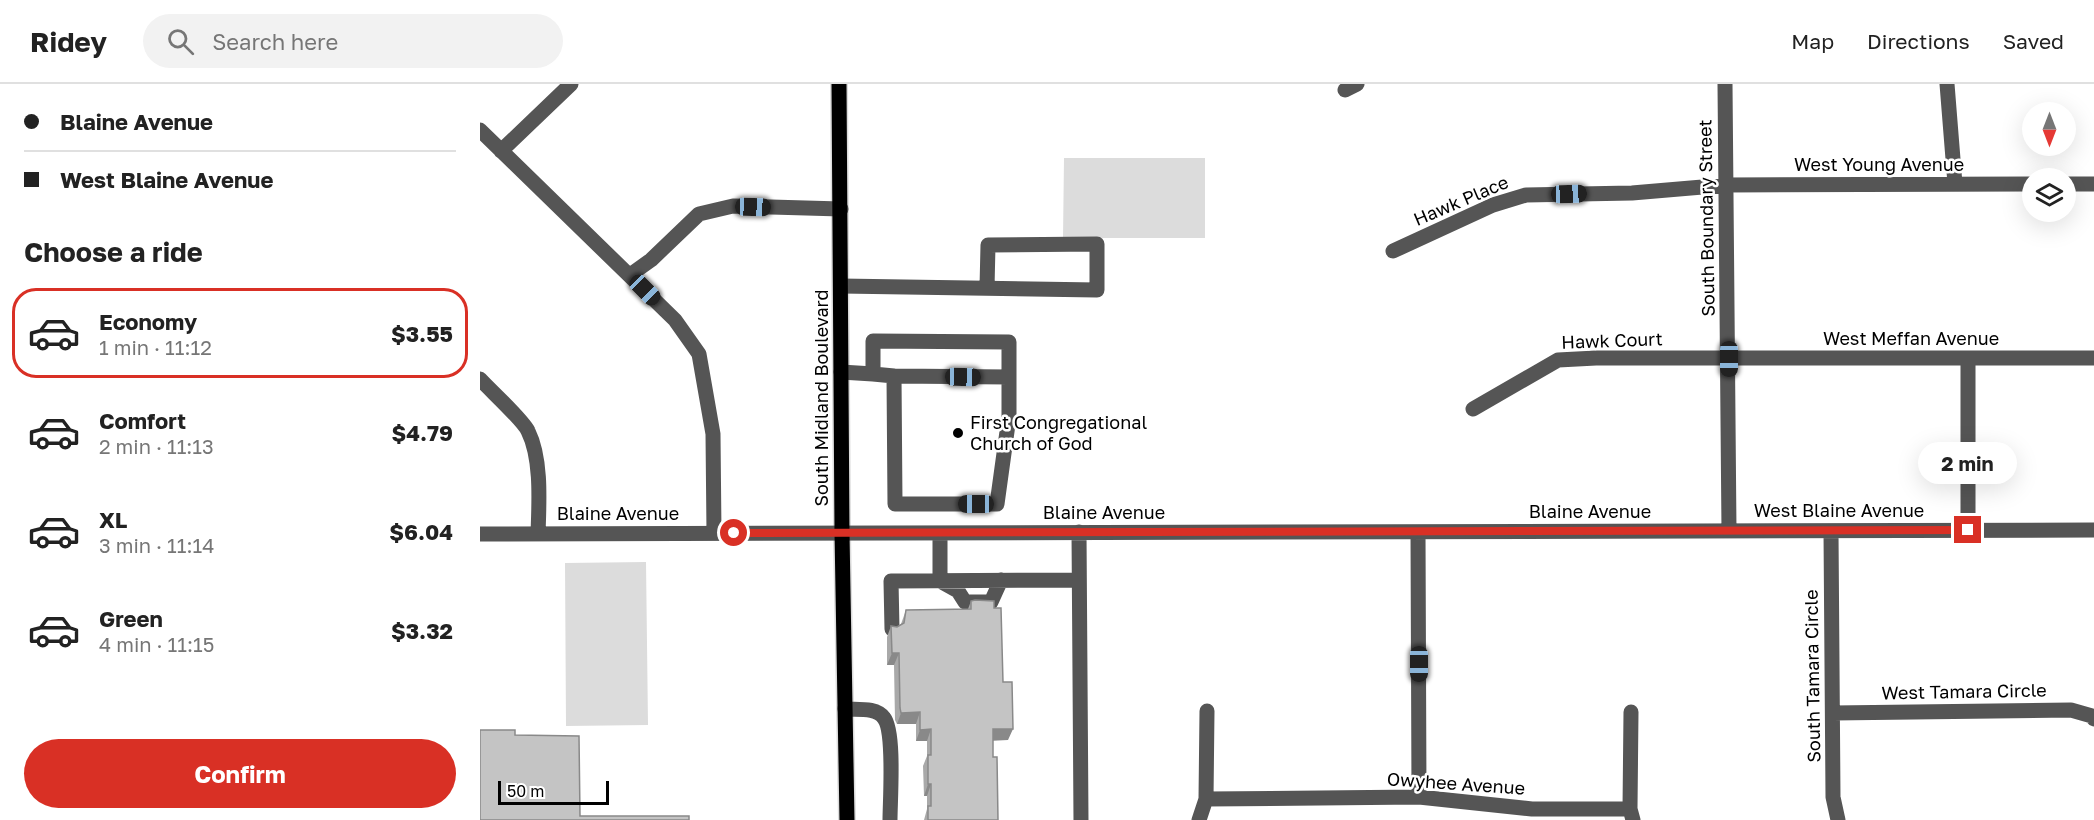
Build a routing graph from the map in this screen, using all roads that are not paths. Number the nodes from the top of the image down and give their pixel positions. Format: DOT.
graph roads {
  1 [pos="571,84"];
  2 [pos="839,84"];
  3 [pos="1725,84"];
  4 [pos="1947,84"];
  5 [pos="480,130"];
  6 [pos="501,151"];
  7 [pos="1955,184"];
  8 [pos="2022,184"];
  9 [pos="2076,184"];
  10 [pos="2094,184"];
  11 [pos="1726,186"];
  12 [pos="841,209"];
  13 [pos="1393,252"];
  14 [pos="630,275"];
  15 [pos="841,286"];
  16 [pos="987,288"];
  17 [pos="1968,358"];
  18 [pos="2094,358"];
  19 [pos="1729,359"];
  20 [pos="841,372"];
  21 [pos="873,374"];
  22 [pos="894,376"];
  23 [pos="1009,377"];
  24 [pos="480,379"];
  25 [pos="1473,409"];
  26 [pos="1968,530"];
  27 [pos="2094,530"];
  28 [pos="1729,531"];
  29 [pos="1079,532"];
  30 [pos="1418,532"];
  31 [pos="1831,532"];
  32 [pos="714,533"];
  33 [pos="842,533"];
  34 [pos="939,533"];
  35 [pos="480,534"];
  36 [pos="538,534"];
  37 [pos="1001,580"];
  38 [pos="1079,580"];
  39 [pos="940,581"];
  40 [pos="892,629"];
  41 [pos="845,710"];
  42 [pos="1207,711"];
  43 [pos="1631,712"];
  44 [pos="1833,713"];
  45 [pos="2094,718"];
  46 [pos="1419,797"];
  47 [pos="1206,799"];
  48 [pos="1631,814"];
  49 [pos="847,820"];
  50 [pos="890,820"];
  51 [pos="1081,820"];
  52 [pos="1198,820"];
  53 [pos="1838,820"];
  1 -- 6 [label="street"];
  2 -- 12 [label="main road, South Midland Boulevard"];
  3 -- 11 [label="street, South Boundary Street"];
  4 -- 7 [label="street"];
  5 -- 6 [label="street"];
  6 -- 14 [label="street"];
  7 -- 8 [label="street, West Young Avenue"];
  7 -- 11 [label="street, West Young Avenue"];
  9 -- 10 [label="street"];
  11 -- 13 [label="street, Hawk Place"];
  11 -- 19 [label="street, South Boundary Street"];
  12 -- 14 [label="street"];
  12 -- 15 [label="main road, South Midland Boulevard"];
  14 -- 32 [label="street"];
  15 -- 16 [label="street"];
  15 -- 20 [label="main road, South Midland Boulevard"];
  16 -- 16 [label="street"];
  17 -- 18 [label="street, West Meffan Avenue"];
  17 -- 19 [label="street, West Meffan Avenue"];
  17 -- 26 [label="street"];
  19 -- 25 [label="street, Hawk Court"];
  19 -- 28 [label="street, South Boundary Street"];
  20 -- 21 [label="street"];
  20 -- 33 [label="main road, South Midland Boulevard"];
  21 -- 22 [label="street"];
  21 -- 23 [label="street"];
  22 -- 23 [label="street"];
  22 -- 23 [label="street"];
  24 -- 36 [label="street"];
  26 -- 27 [label="street, West Blaine Avenue"];
  26 -- 31 [label="street, West Blaine Avenue"];
  28 -- 30 [label="street, Blaine Avenue"];
  28 -- 31 [label="street, West Blaine Avenue"];
  29 -- 30 [label="street, Blaine Avenue"];
  29 -- 34 [label="street, Blaine Avenue"];
  29 -- 38 [label="street"];
  30 -- 46 [label="street"];
  31 -- 44 [label="street, South Tamara Circle"];
  32 -- 33 [label="street, Blaine Avenue"];
  32 -- 36 [label="street, Blaine Avenue"];
  33 -- 34 [label="street, Blaine Avenue"];
  33 -- 41 [label="main road, South Midland Boulevard"];
  34 -- 39 [label="street"];
  35 -- 36 [label="street, Blaine Avenue"];
  37 -- 38 [label="street"];
  37 -- 39 [label="street"];
  37 -- 39 [label="street"];
  38 -- 51 [label="street"];
  39 -- 40 [label="street"];
  41 -- 49 [label="main road, South Midland Boulevard"];
  41 -- 50 [label="street"];
  42 -- 47 [label="street"];
  43 -- 48 [label="street"];
  44 -- 45 [label="street, West Tamara Circle"];
  44 -- 53 [label="street, South Tamara Circle"];
  46 -- 47 [label="street, Owyhee Avenue"];
  46 -- 48 [label="street, Owyhee Avenue"];
  47 -- 52 [label="street"];
}
